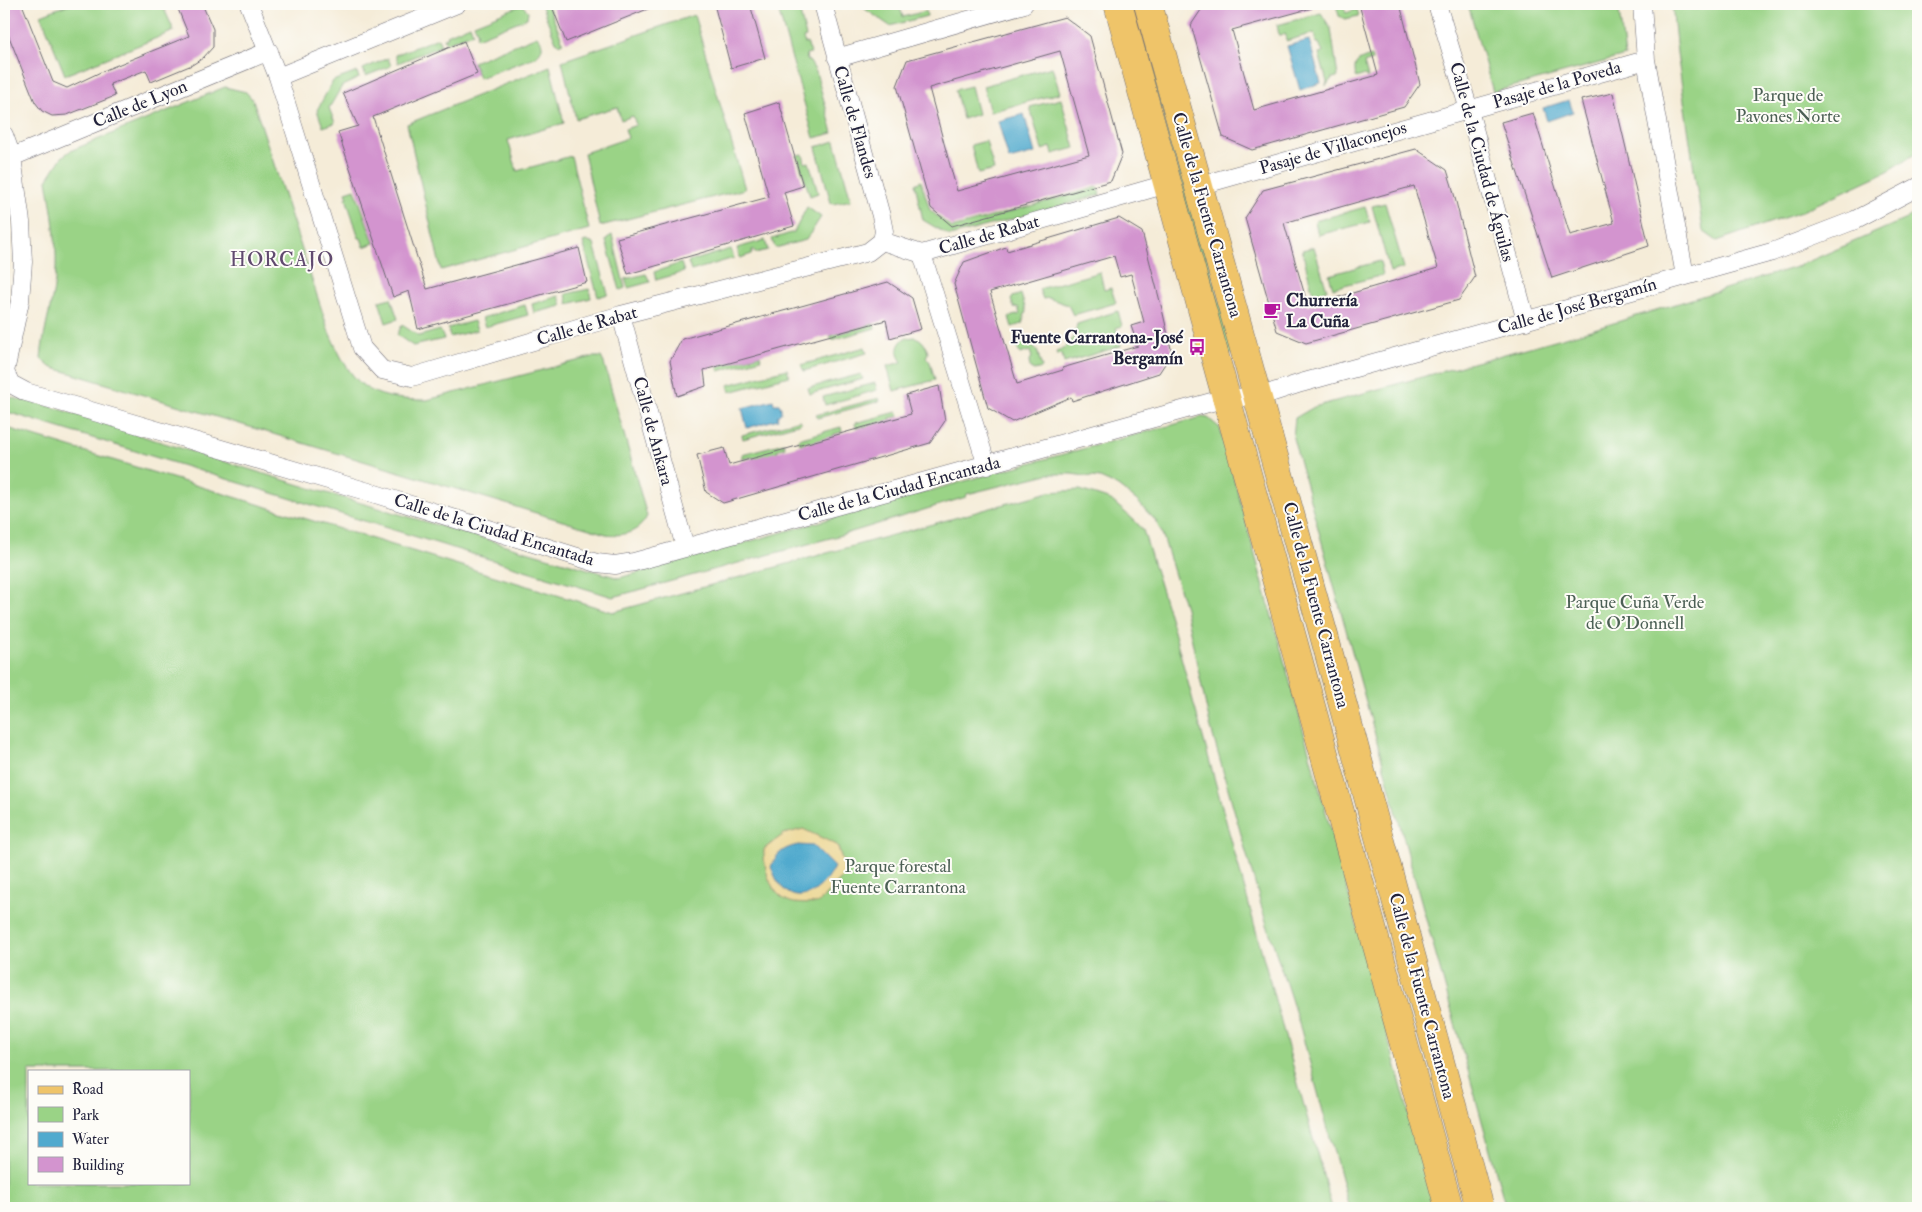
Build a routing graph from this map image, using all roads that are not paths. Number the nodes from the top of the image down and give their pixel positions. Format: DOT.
graph roads {
  1 [pos="249,4"];
  2 [pos="457,4"];
  3 [pos="823,4"];
  4 [pos="1024,4"];
  5 [pos="1118,4"];
  6 [pos="1148,4"];
  7 [pos="1437,4"];
  8 [pos="1642,4"];
  9 [pos="269,51"];
  10 [pos="837,58"];
  11 [pos="1646,60"];
  12 [pos="278,77"];
  13 [pos="1469,110"];
  14 [pos="4,135"];
  15 [pos="12,157"];
  16 [pos="1167,184"];
  17 [pos="1198,186"];
  18 [pos="1918,187"];
  19 [pos="882,241"];
  20 [pos="922,254"];
  21 [pos="1685,276"];
  22 [pos="621,315"];
  23 [pos="1526,321"];
  24 [pos="1258,397"];
  25 [pos="1226,398"];
  26 [pos="987,466"];
  27 [pos="685,547"];
  28 [pos="1449,1208"];
  29 [pos="1480,1208"];
  1 -- 9 [label="street, Calle de Rabat"];
  2 -- 12 [label="street"];
  3 -- 10 [label="street, Calle de Flandes"];
  4 -- 10 [label="street"];
  5 -- 16 [label="main road, Calle de la Fuente Carrantona"];
  6 -- 17 [label="main road, Calle de la Fuente Carrantona"];
  7 -- 13 [label="street, Calle de la Ciudad de Águilas"];
  8 -- 11 [label="street"];
  9 -- 12 [label="street, Calle de Rabat"];
  9 -- 15 [label="street, Calle de Lyon"];
  10 -- 19 [label="street, Calle de Flandes"];
  11 -- 13 [label="street, Pasaje de la Poveda"];
  11 -- 21 [label="street"];
  12 -- 22 [label="street, Calle de Rabat"];
  13 -- 17 [label="street, Pasaje de Villaconejos"];
  13 -- 23 [label="street, Calle de la Ciudad de Águilas"];
  14 -- 15 [label="street, Calle de la Ciudad Encantada"];
  15 -- 27 [label="street, Calle de la Ciudad Encantada"];
  16 -- 20 [label="street, Calle de Rabat"];
  16 -- 25 [label="main road, Calle de la Fuente Carrantona"];
  17 -- 24 [label="main road, Calle de la Fuente Carrantona"];
  18 -- 21 [label="street, Calle de José Bergamín"];
  19 -- 20 [label="street, Calle de Rabat"];
  19 -- 22 [label="street, Calle de Rabat"];
  20 -- 26 [label="street"];
  21 -- 23 [label="street, Calle de José Bergamín"];
  22 -- 27 [label="street, Calle de Ankara"];
  23 -- 24 [label="street, Calle de José Bergamín"];
  24 -- 25 [label="street, Calle de José Bergamín"];
  24 -- 29 [label="main road, Calle de la Fuente Carrantona"];
  25 -- 26 [label="street, Calle de la Ciudad Encantada"];
  25 -- 28 [label="main road, Calle de la Fuente Carrantona"];
  26 -- 27 [label="street, Calle de la Ciudad Encantada"];
}
